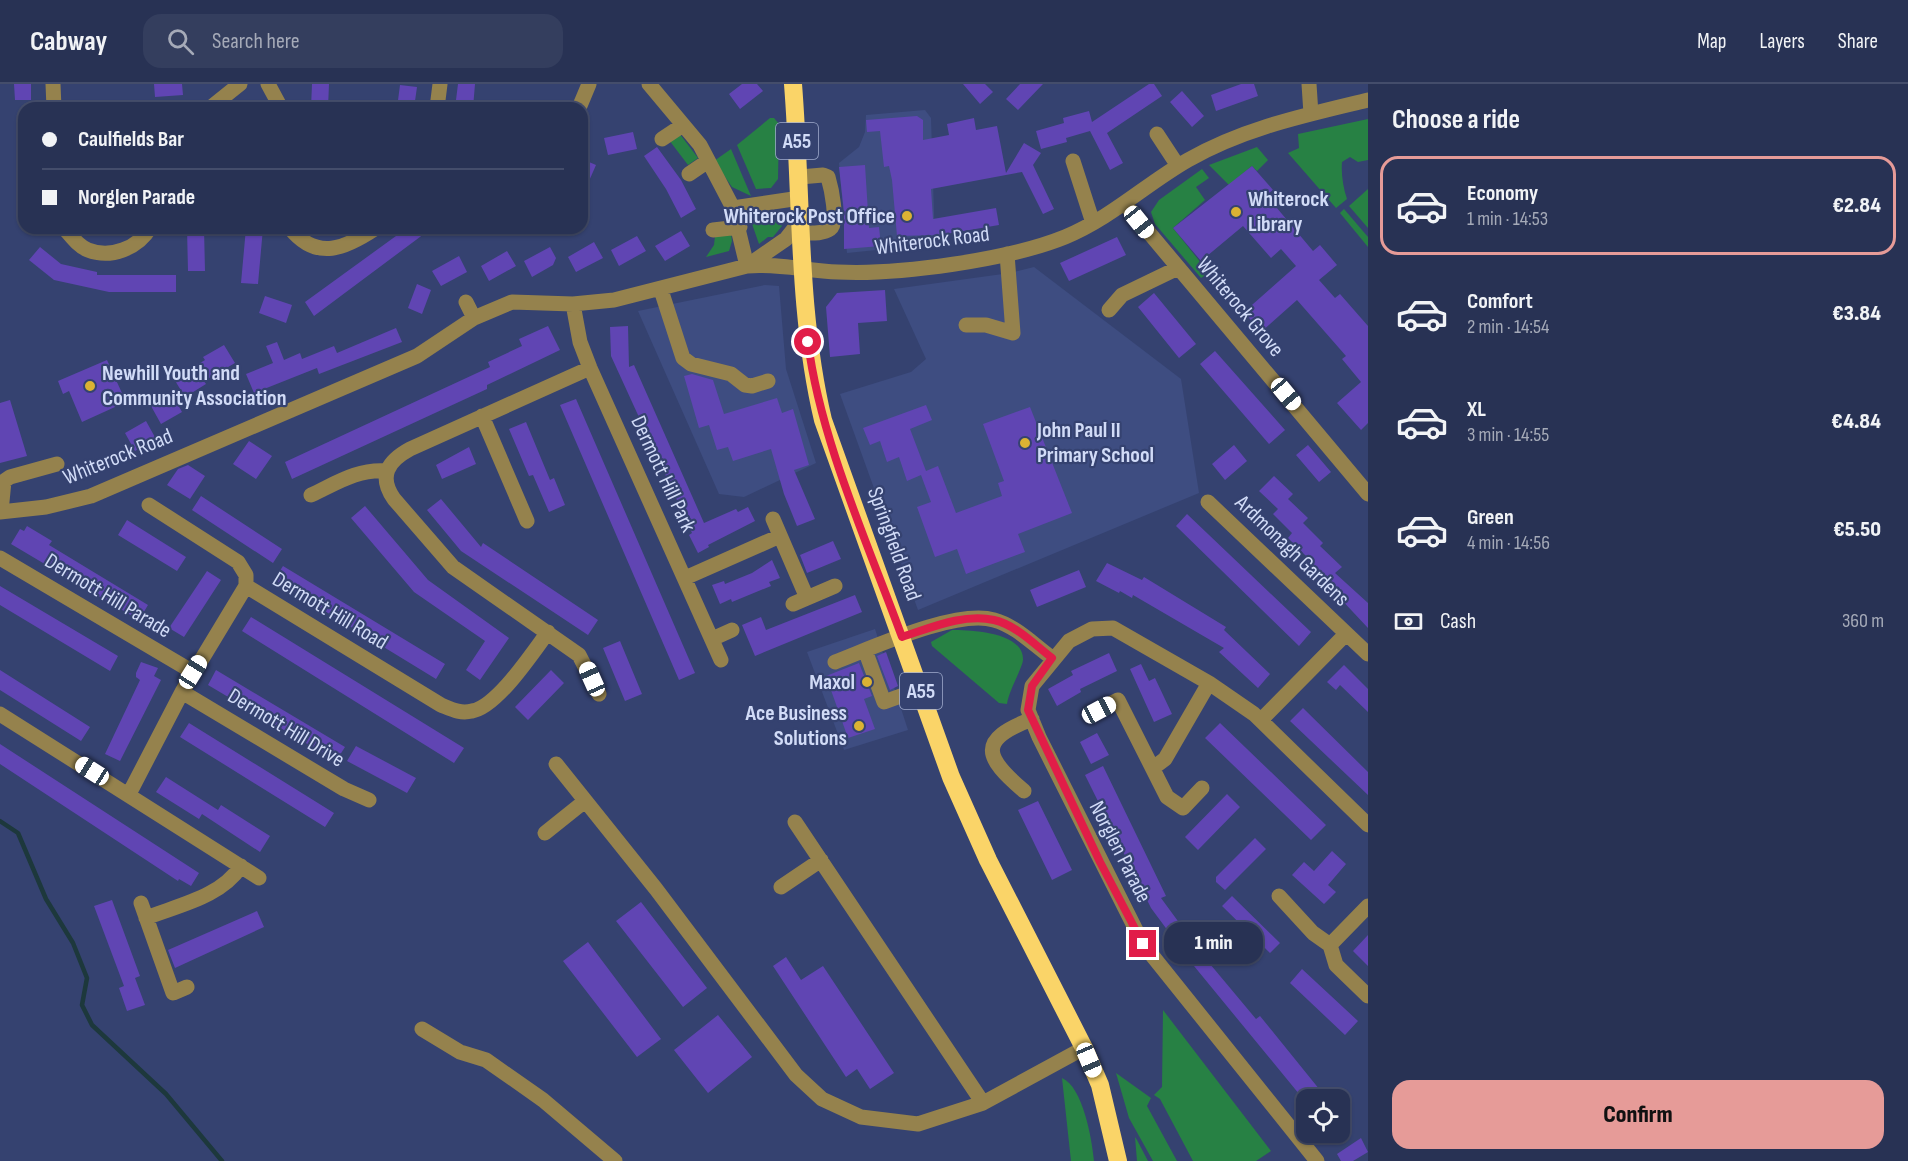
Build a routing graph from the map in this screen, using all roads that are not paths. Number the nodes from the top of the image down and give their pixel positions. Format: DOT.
graph roads {
  1 [pos="53,84"];
  2 [pos="240,84"];
  3 [pos="268,84"];
  4 [pos="440,84"];
  5 [pos="588,84"];
  6 [pos="649,84"];
  7 [pos="793,84"];
  8 [pos="1309,84"];
  9 [pos="1368,100"];
  10 [pos="54,102"];
  11 [pos="218,102"];
  12 [pos="278,102"];
  13 [pos="438,102"];
  14 [pos="581,102"];
  15 [pos="1311,114"];
  16 [pos="683,125"];
  17 [pos="1157,134"];
  18 [pos="662,138"];
  19 [pos="708,161"];
  20 [pos="1072,161"];
  21 [pos="1178,166"];
  22 [pos="689,174"];
  23 [pos="800,177"];
  24 [pos="800,198"];
  25 [pos="1125,204"];
  26 [pos="733,208"];
  27 [pos="1093,223"];
  28 [pos="740,227"];
  29 [pos="802,227"];
  30 [pos="713,230"];
  31 [pos="69,234"];
  32 [pos="146,234"];
  33 [pos="297,234"];
  34 [pos="367,234"];
  35 [pos="1007,254"];
  36 [pos="747,266"];
  37 [pos="1178,268"];
  38 [pos="803,269"];
  39 [pos="661,290"];
  40 [pos="466,302"];
  41 [pos="573,304"];
  42 [pos="1109,310"];
  43 [pos="474,318"];
  44 [pos="966,325"];
  45 [pos="590,368"];
  46 [pos="768,381"];
  47 [pos="482,416"];
  48 [pos="57,464"];
  49 [pos="387,471"];
  50 [pos="1368,494"];
  51 [pos="311,495"];
  52 [pos="1208,502"];
  53 [pos="149,505"];
  54 [pos="0,512"];
  55 [pos="773,519"];
  56 [pos="527,521"];
  57 [pos="780,536"];
  58 [pos="0,558"];
  59 [pos="685,578"];
  60 [pos="246,586"];
  61 [pos="835,586"];
  62 [pos="732,630"];
  63 [pos="548,632"];
  64 [pos="1346,634"];
  65 [pos="902,637"];
  66 [pos="712,639"];
  67 [pos="865,650"];
  68 [pos="1368,654"];
  69 [pos="1052,658"];
  70 [pos="720,660"];
  71 [pos="835,662"];
  72 [pos="193,672"];
  73 [pos="1209,683"];
  74 [pos="920,689"];
  75 [pos="182,692"];
  76 [pos="598,694"];
  77 [pos="1099,710"];
  78 [pos="0,714"];
  79 [pos="1032,719"];
  80 [pos="1261,720"];
  81 [pos="556,765"];
  82 [pos="1153,768"];
  83 [pos="1202,788"];
  84 [pos="1024,791"];
  85 [pos="129,794"];
  86 [pos="369,800"];
  87 [pos="585,801"];
  88 [pos="795,822"];
  89 [pos="1368,825"];
  90 [pos="545,832"];
  91 [pos="821,860"];
  92 [pos="240,866"];
  93 [pos="259,878"];
  94 [pos="781,887"];
  95 [pos="1279,896"];
  96 [pos="141,903"];
  97 [pos="1368,906"];
  98 [pos="146,918"];
  99 [pos="1330,945"];
  100 [pos="187,987"];
  101 [pos="1368,996"];
  102 [pos="422,1029"];
  103 [pos="1084,1048"];
  104 [pos="983,1103"];
  105 [pos="615,1161"];
  106 [pos="1118,1161"];
  107 [pos="1317,1161"];
  1 -- 10 [label="street"];
  2 -- 11 [label="street"];
  3 -- 12 [label="street"];
  4 -- 13 [label="street"];
  5 -- 14 [label="street"];
  6 -- 16 [label="street"];
  7 -- 23 [label="highway, Springfield Road / A55"];
  8 -- 15 [label="street"];
  9 -- 15 [label="street, Whiterock Road"];
  15 -- 21 [label="street, Whiterock Road"];
  16 -- 18 [label="street"];
  16 -- 19 [label="street"];
  17 -- 21 [label="street"];
  19 -- 22 [label="street"];
  19 -- 26 [label="street"];
  20 -- 27 [label="street"];
  21 -- 25 [label="street, Whiterock Road"];
  23 -- 24 [label="highway, Springfield Road / A55"];
  23 -- 29 [label="street"];
  24 -- 26 [label="street"];
  24 -- 29 [label="highway, Springfield Road / A55"];
  25 -- 27 [label="street, Whiterock Road"];
  25 -- 37 [label="street, Whiterock Grove"];
  26 -- 28 [label="street"];
  27 -- 35 [label="street, Whiterock Road"];
  28 -- 30 [label="street"];
  28 -- 36 [label="street"];
  29 -- 36 [label="street"];
  29 -- 38 [label="highway, Springfield Road / A55"];
  31 -- 32 [label="street"];
  33 -- 34 [label="street"];
  35 -- 38 [label="street, Whiterock Road"];
  35 -- 44 [label="street"];
  36 -- 38 [label="street, Whiterock Road"];
  36 -- 39 [label="street, Whiterock Road"];
  37 -- 42 [label="street"];
  37 -- 50 [label="street, Whiterock Grove"];
  38 -- 65 [label="highway, Springfield Road / A55"];
  39 -- 41 [label="street, Whiterock Road"];
  39 -- 46 [label="street"];
  40 -- 43 [label="street"];
  41 -- 43 [label="street, Whiterock Road"];
  41 -- 45 [label="street, Dermott Hill Park"];
  43 -- 54 [label="street, Whiterock Road"];
  45 -- 47 [label="street"];
  45 -- 59 [label="street, Dermott Hill Park"];
  47 -- 49 [label="street"];
  47 -- 56 [label="street"];
  48 -- 54 [label="street"];
  49 -- 51 [label="street"];
  49 -- 63 [label="street"];
  52 -- 64 [label="street, Ardmonagh Gardens"];
  53 -- 60 [label="street"];
  55 -- 57 [label="street"];
  57 -- 59 [label="street"];
  57 -- 61 [label="street"];
  58 -- 72 [label="street, Dermott Hill Parade"];
  59 -- 66 [label="street, Dermott Hill Park"];
  60 -- 63 [label="street, Dermott Hill Road"];
  60 -- 72 [label="street, Dermott Hill Road"];
  62 -- 66 [label="street"];
  63 -- 76 [label="street"];
  64 -- 68 [label="street, Ardmonagh Gardens"];
  64 -- 80 [label="street, Ardmonagh Gardens"];
  65 -- 67 [label="street"];
  65 -- 69 [label="street"];
  65 -- 74 [label="highway, Springfield Road / A55"];
  66 -- 70 [label="street, Dermott Hill Park"];
  67 -- 71 [label="street"];
  67 -- 74 [label="street"];
  69 -- 73 [label="street, Norglen Parade"];
  69 -- 79 [label="street, Norglen Parade"];
  72 -- 75 [label="street, Dermott Hill Road"];
  73 -- 80 [label="street, Norglen Parade"];
  73 -- 82 [label="street"];
  74 -- 103 [label="highway, Springfield Road / A55"];
  75 -- 85 [label="street, Dermott Hill Road"];
  75 -- 86 [label="street, Dermott Hill Drive"];
  77 -- 82 [label="street"];
  78 -- 85 [label="street"];
  79 -- 84 [label="street"];
  79 -- 107 [label="street, Norglen Parade"];
  80 -- 89 [label="street, Norglen Parade"];
  81 -- 87 [label="street"];
  82 -- 83 [label="street"];
  85 -- 92 [label="street"];
  87 -- 90 [label="street"];
  87 -- 104 [label="street"];
  88 -- 91 [label="street"];
  91 -- 94 [label="street"];
  91 -- 104 [label="street"];
  92 -- 93 [label="street"];
  92 -- 98 [label="street"];
  95 -- 99 [label="street"];
  96 -- 98 [label="street"];
  97 -- 99 [label="street"];
  98 -- 100 [label="street"];
  99 -- 101 [label="street"];
  102 -- 105 [label="street"];
  103 -- 104 [label="street"];
  103 -- 106 [label="highway, Springfield Road / A55"];
}
